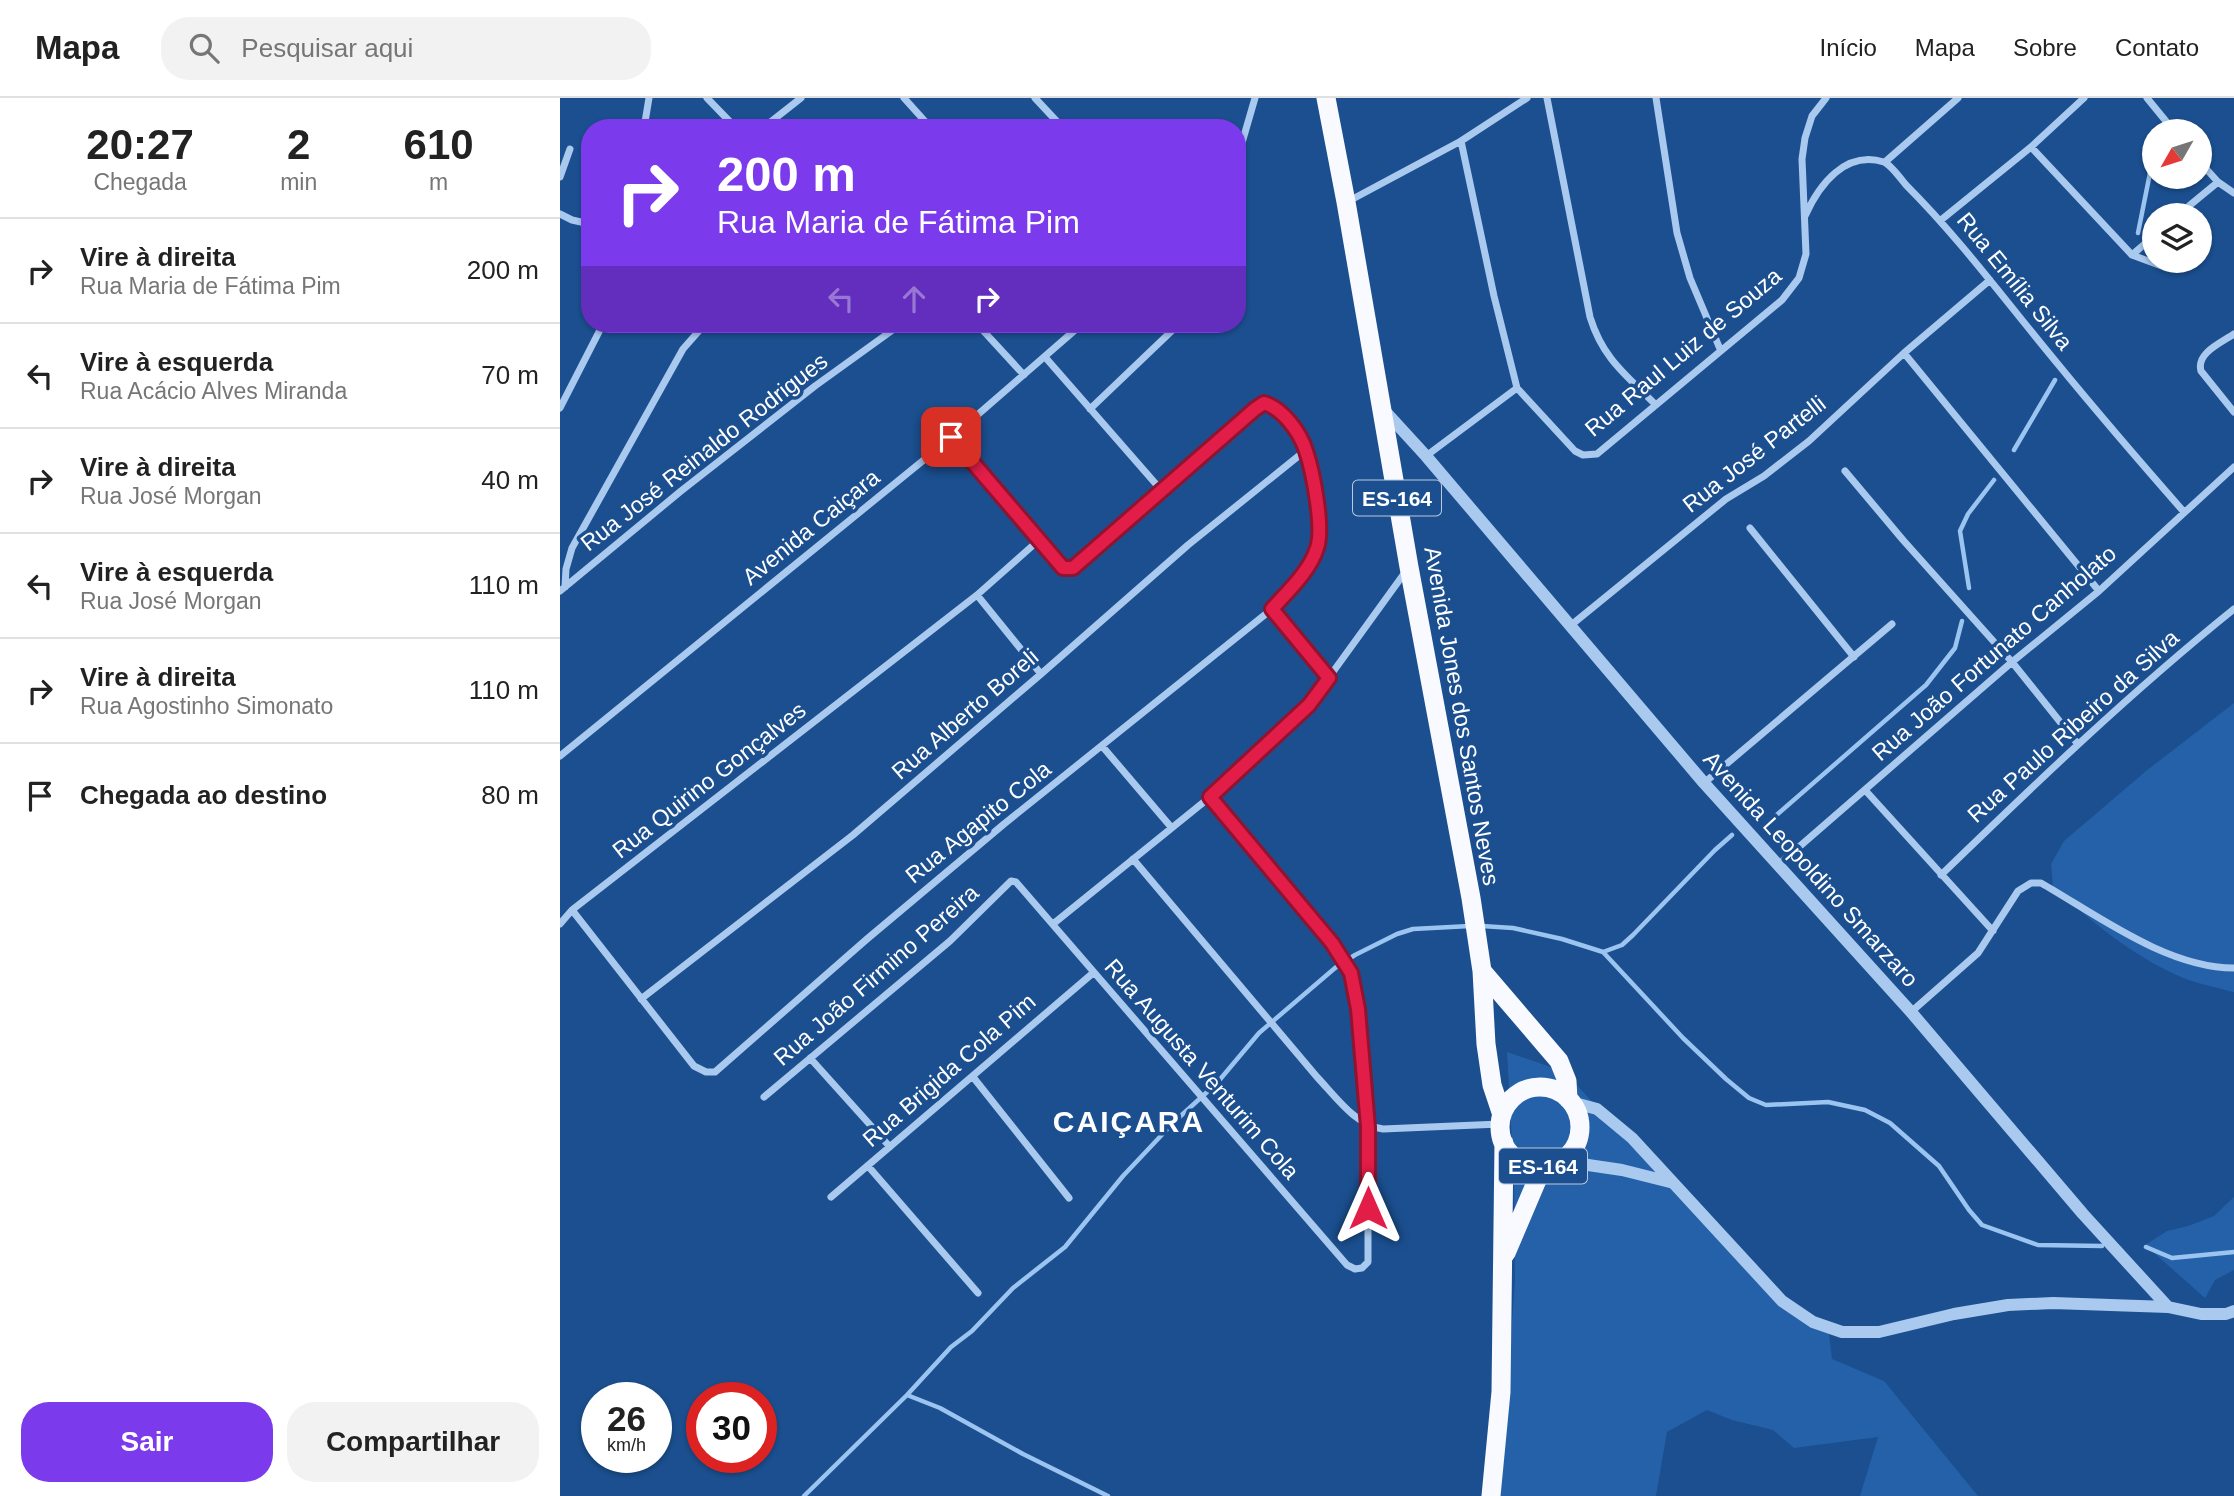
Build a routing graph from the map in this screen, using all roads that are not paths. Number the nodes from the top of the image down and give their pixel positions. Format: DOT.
graph roads {
  1 [pos="649,98"];
  2 [pos="707,98"];
  3 [pos="801,98"];
  4 [pos="904,98"];
  5 [pos="1034,98"];
  6 [pos="1255,98"];
  7 [pos="1326,98"];
  8 [pos="1527,98"];
  9 [pos="1547,98"];
  10 [pos="1656,98"];
  11 [pos="1826,98"];
  12 [pos="1958,98"];
  13 [pos="2084,98"];
  14 [pos="2151,99"];
  15 [pos="645,119"];
  16 [pos="727,119"];
  17 [pos="774,119"];
  18 [pos="923,119"];
  19 [pos="1054,119"];
  20 [pos="2165,119"];
  21 [pos="1246,129"];
  22 [pos="1461,141"];
  23 [pos="2031,147"];
  24 [pos="570,149"];
  25 [pos="1885,162"];
  26 [pos="2212,175"];
  27 [pos="560,177"];
  28 [pos="2218,182"];
  29 [pos="2234,193"];
  30 [pos="1346,202"];
  31 [pos="2193,203"];
  32 [pos="560,214"];
  33 [pos="1804,220"];
  34 [pos="1941,220"];
  35 [pos="581,222"];
  36 [pos="2142,246"];
  37 [pos="2132,255"];
  38 [pos="2142,259"];
  39 [pos="1990,280"];
  40 [pos="598,333"];
  41 [pos="697,333"];
  42 [pos="889,333"];
  43 [pos="985,333"];
  44 [pos="1072,333"];
  45 [pos="1170,333"];
  46 [pos="2234,334"];
  47 [pos="1720,349"];
  48 [pos="1904,353"];
  49 [pos="1045,357"];
  50 [pos="1024,375"];
  51 [pos="1517,388"];
  52 [pos="1656,405"];
  53 [pos="1381,407"];
  54 [pos="560,408"];
  55 [pos="1090,409"];
  56 [pos="2234,412"];
  57 [pos="951,437"];
  58 [pos="1306,450"];
  59 [pos="1426,456"];
  60 [pos="2234,467"];
  61 [pos="1845,471"];
  62 [pos="1162,491"];
  63 [pos="2183,512"];
  64 [pos="1750,528"];
  65 [pos="1039,540"];
  66 [pos="1409,567"];
  67 [pos="563,589"];
  68 [pos="2099,592"];
  69 [pos="977,595"];
  70 [pos="1272,609"];
  71 [pos="2234,609"];
  72 [pos="1892,624"];
  73 [pos="1570,626"];
  74 [pos="1854,657"];
  75 [pos="2012,662"];
  76 [pos="1041,674"];
  77 [pos="1329,678"];
  78 [pos="2077,743"];
  79 [pos="1102,746"];
  80 [pos="560,756"];
  81 [pos="1704,783"];
  82 [pos="1865,790"];
  83 [pos="1210,797"];
  84 [pos="1171,827"];
  85 [pos="1133,859"];
  86 [pos="1777,866"];
  87 [pos="1941,875"];
  88 [pos="1011,881"];
  89 [pos="572,911"];
  90 [pos="560,924"];
  91 [pos="1053,925"];
  92 [pos="1993,931"];
  93 [pos="2234,968"];
  94 [pos="1482,971"];
  95 [pos="1093,973"];
  96 [pos="641,999"];
  97 [pos="1911,1012"];
  98 [pos="810,1058"];
  99 [pos="972,1077"];
  100 [pos="764,1097"];
  101 [pos="1570,1100"];
  102 [pos="1368,1127"];
  103 [pos="1502,1127"];
  104 [pos="890,1147"];
  105 [pos="1552,1163"];
  106 [pos="868,1166"];
  107 [pos="1671,1182"];
  108 [pos="831,1197"];
  109 [pos="1069,1198"];
  110 [pos="1502,1264"];
  111 [pos="978,1293"];
  112 [pos="2168,1307"];
  113 [pos="2234,1311"];
  114 [pos="1491,1496"];
  1 -- 15 [label="street"];
  2 -- 16 [label="street"];
  3 -- 17 [label="street"];
  4 -- 18 [label="street"];
  5 -- 19 [label="street"];
  6 -- 21 [label="street"];
  7 -- 30 [label="highway, Avenida Jones dos Santos Neves / ES-164"];
  8 -- 22 [label="street"];
  9 -- 52 [label="street"];
  10 -- 47 [label="street"];
  11 -- 33 [label="street, Rua Raul Luiz de Souza"];
  12 -- 25 [label="street"];
  13 -- 23 [label="street"];
  14 -- 20 [label="street"];
  22 -- 30 [label="street"];
  22 -- 51 [label="street"];
  23 -- 34 [label="street"];
  23 -- 37 [label="street"];
  24 -- 27 [label="street"];
  25 -- 33 [label="street"];
  25 -- 34 [label="street, Rua Emília Silva"];
  26 -- 28 [label="street"];
  28 -- 29 [label="street"];
  28 -- 31 [label="street"];
  30 -- 53 [label="highway, Avenida Jones dos Santos Neves / ES-164"];
  32 -- 35 [label="street"];
  33 -- 47 [label="street, Rua Raul Luiz de Souza"];
  34 -- 39 [label="street, Rua Emília Silva"];
  36 -- 37 [label="street"];
  37 -- 38 [label="street"];
  39 -- 48 [label="street, Rua José Partelli"];
  39 -- 63 [label="street, Rua Emília Silva"];
  40 -- 54 [label="street"];
  41 -- 67 [label="street"];
  42 -- 67 [label="street, Rua José Reinaldo Rodrigues"];
  43 -- 50 [label="street"];
  44 -- 49 [label="street, Avenida Caiçara"];
  45 -- 55 [label="street"];
  46 -- 56 [label="street"];
  47 -- 52 [label="street, Rua Raul Luiz de Souza"];
  48 -- 68 [label="street"];
  48 -- 73 [label="street, Rua José Partelli"];
  49 -- 50 [label="street, Avenida Caiçara"];
  49 -- 55 [label="street"];
  50 -- 57 [label="street, Avenida Caiçara"];
  51 -- 52 [label="street, Rua Raul Luiz de Souza"];
  51 -- 59 [label="street"];
  53 -- 59 [label="street, Avenida Leopoldino Smarzaro"];
  53 -- 66 [label="highway, Avenida Jones dos Santos Neves / ES-164"];
  55 -- 62 [label="street"];
  57 -- 65 [label="street"];
  57 -- 80 [label="street, Avenida Caiçara"];
  58 -- 62 [label="street"];
  58 -- 70 [label="street, Rua Agapito Cola"];
  58 -- 76 [label="street, Rua Alberto Boreli"];
  59 -- 73 [label="street, Avenida Leopoldino Smarzaro"];
  60 -- 63 [label="street, Rua João Fortunato Canholato"];
  61 -- 75 [label="street"];
  62 -- 65 [label="street"];
  63 -- 68 [label="street, Rua João Fortunato Canholato"];
  64 -- 74 [label="street"];
  65 -- 69 [label="street, Rua Quirino Gonçalves"];
  66 -- 77 [label="street"];
  66 -- 94 [label="highway, Avenida Jones dos Santos Neves / ES-164"];
  68 -- 75 [label="street, Rua João Fortunato Canholato"];
  69 -- 76 [label="street"];
  69 -- 89 [label="street, Rua Quirino Gonçalves"];
  70 -- 77 [label="street"];
  70 -- 79 [label="street, Rua Agapito Cola"];
  71 -- 78 [label="street, Rua Paulo Ribeiro da Silva"];
  72 -- 74 [label="street"];
  73 -- 81 [label="street, Avenida Leopoldino Smarzaro"];
  74 -- 81 [label="street"];
  75 -- 78 [label="street"];
  75 -- 82 [label="street, Rua João Fortunato Canholato"];
  76 -- 96 [label="street, Rua Alberto Boreli"];
  77 -- 83 [label="street"];
  78 -- 87 [label="street, Rua Paulo Ribeiro da Silva"];
  79 -- 84 [label="street"];
  79 -- 96 [label="street, Rua Agapito Cola"];
  81 -- 86 [label="street, Avenida Leopoldino Smarzaro"];
  82 -- 86 [label="street, Rua João Fortunato Canholato"];
  82 -- 87 [label="street"];
  83 -- 84 [label="street"];
  83 -- 102 [label="street"];
  84 -- 85 [label="street"];
  85 -- 91 [label="street"];
  85 -- 102 [label="street"];
  86 -- 97 [label="street, Avenida Leopoldino Smarzaro"];
  87 -- 92 [label="street"];
  88 -- 91 [label="street, Rua Augusta Venturim Cola"];
  88 -- 98 [label="street, Rua João Firmino Pereira"];
  89 -- 90 [label="street, Rua Quirino Gonçalves"];
  89 -- 96 [label="street"];
  91 -- 95 [label="street, Rua Augusta Venturim Cola"];
  92 -- 93 [label="street"];
  92 -- 97 [label="street"];
  94 -- 101 [label="highway, Avenida Jones dos Santos Neves / ES-164"];
  94 -- 103 [label="highway, Avenida Jones dos Santos Neves / ES-164"];
  95 -- 99 [label="street, Rua Brigida Cola Pim"];
  95 -- 102 [label="street, Rua Augusta Venturim Cola"];
  97 -- 112 [label="street, Avenida Leopoldino Smarzaro"];
  98 -- 100 [label="street, Rua João Firmino Pereira"];
  98 -- 104 [label="street"];
  99 -- 104 [label="street, Rua Brigida Cola Pim"];
  99 -- 109 [label="street"];
  101 -- 103 [label="highway, ES-164"];
  101 -- 105 [label="highway, Avenida Jones dos Santos Neves / ES-164"];
  101 -- 107 [label="street"];
  102 -- 103 [label="street"];
  103 -- 105 [label="highway, ES-164"];
  103 -- 110 [label="highway, Avenida Jones dos Santos Neves / ES-164"];
  104 -- 106 [label="street, Rua Brigida Cola Pim"];
  105 -- 107 [label="street"];
  105 -- 110 [label="highway, Avenida Jones dos Santos Neves / ES-164"];
  106 -- 108 [label="street, Rua Brigida Cola Pim"];
  106 -- 111 [label="street"];
  107 -- 112 [label="street"];
  110 -- 114 [label="highway, Avenida Jones dos Santos Neves / ES-164"];
  112 -- 113 [label="street"];
}
